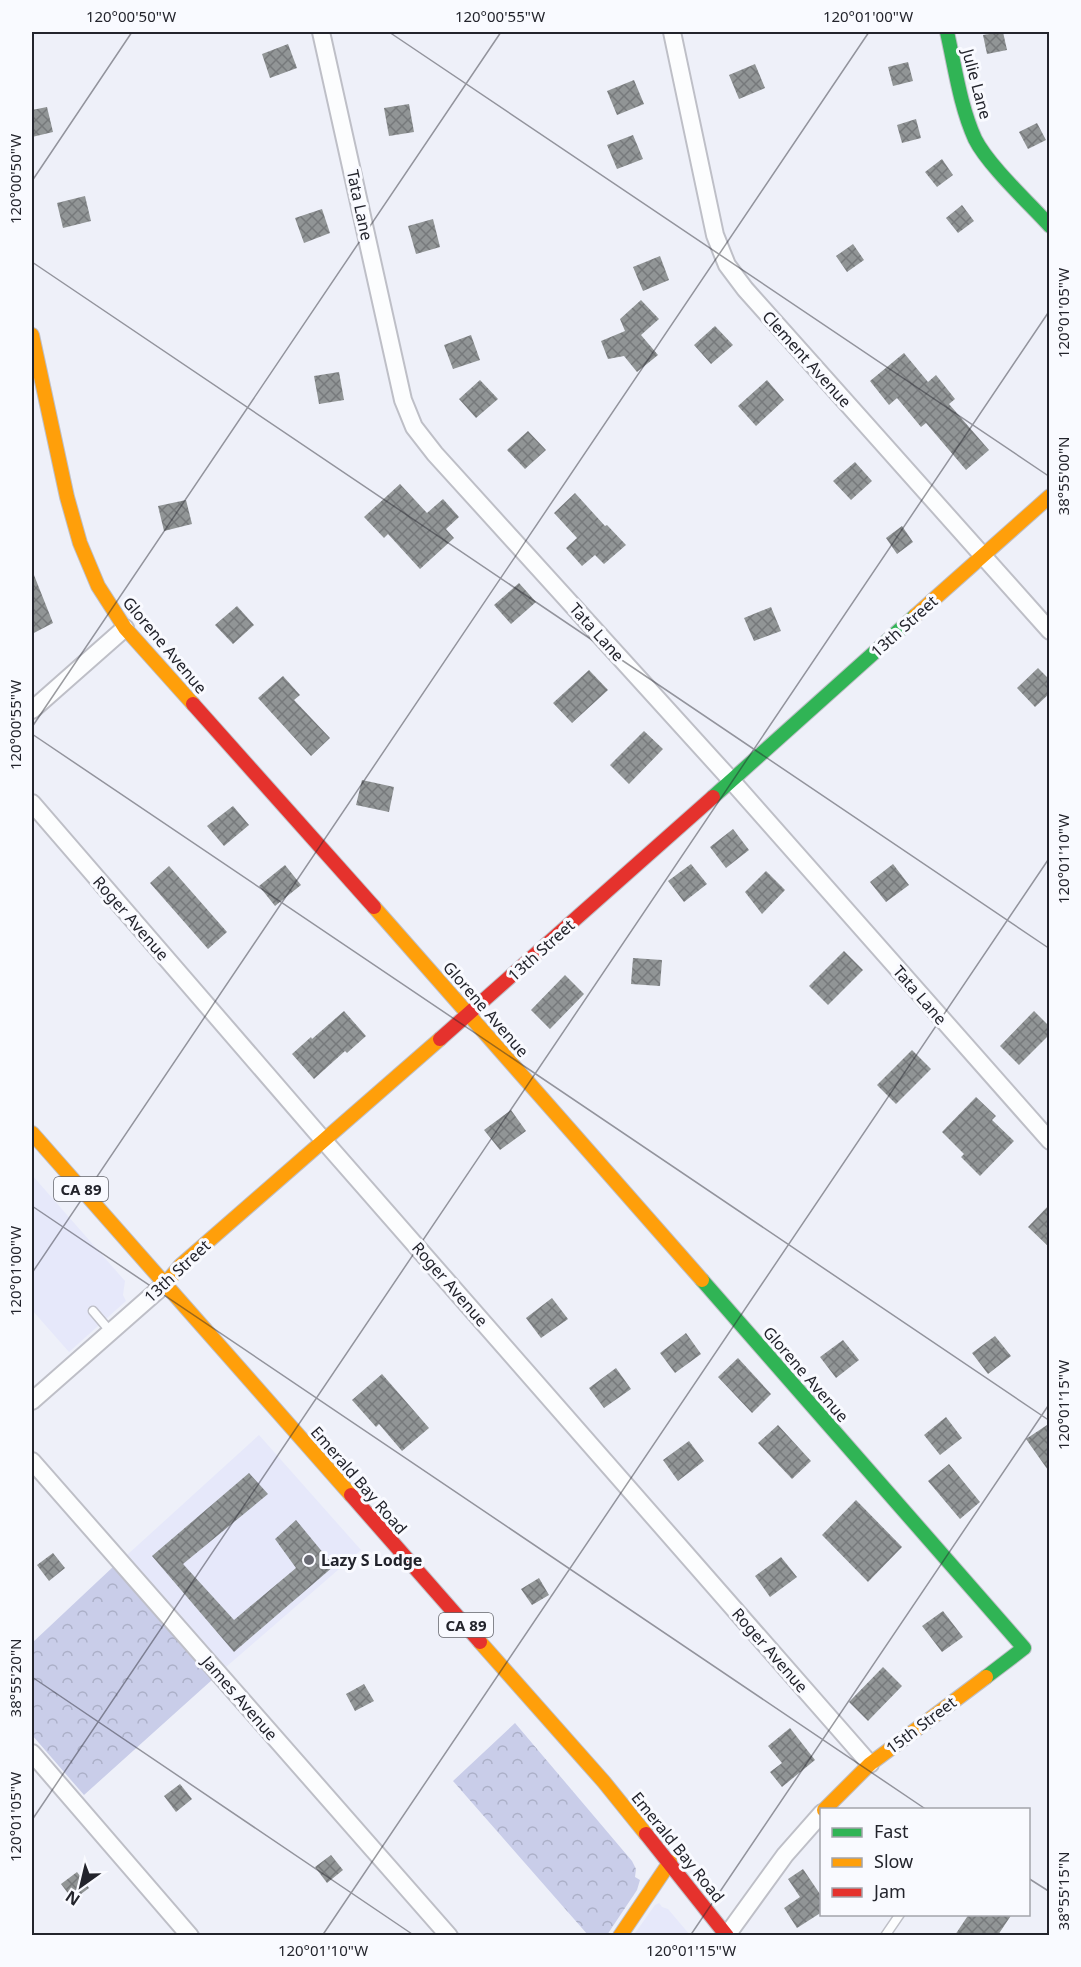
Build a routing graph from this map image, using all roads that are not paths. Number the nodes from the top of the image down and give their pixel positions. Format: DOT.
graph roads {
  1 [pos="321,32"];
  2 [pos="672,32"];
  3 [pos="947,32"];
  4 [pos="1050,226"];
  5 [pos="32,335"];
  6 [pos="1050,496"];
  7 [pos="982,555"];
  8 [pos="125,628"];
  9 [pos="1050,631"];
  10 [pos="32,710"];
  11 [pos="731,780"];
  12 [pos="32,803"];
  13 [pos="469,1014"];
  14 [pos="32,1133"];
  15 [pos="325,1142"];
  16 [pos="1050,1142"];
  17 [pos="165,1284"];
  18 [pos="93,1311"];
  19 [pos="110,1331"];
  20 [pos="32,1401"];
  21 [pos="32,1461"];
  22 [pos="1024,1648"];
  23 [pos="32,1753"];
  24 [pos="870,1764"];
  25 [pos="826,1808"];
  26 [pos="820,1814"];
  27 [pos="670,1862"];
  28 [pos="899,1916"];
  29 [pos="190,1935"];
  30 [pos="449,1935"];
  31 [pos="620,1935"];
  32 [pos="727,1935"];
  33 [pos="885,1935"];
  1 -- 11 [label="street, Tata Lane"];
  2 -- 7 [label="street, Clement Avenue"];
  3 -- 4 [label="street, Julie Lane"];
  5 -- 8 [label="street, Glorene Avenue"];
  6 -- 7 [label="street, 13th Street"];
  7 -- 9 [label="street, Clement Avenue"];
  7 -- 11 [label="street, 13th Street"];
  8 -- 10 [label="street"];
  8 -- 13 [label="street, Glorene Avenue"];
  11 -- 13 [label="street, 13th Street"];
  11 -- 16 [label="street, Tata Lane"];
  12 -- 15 [label="street, Roger Avenue"];
  13 -- 15 [label="street, 13th Street"];
  13 -- 22 [label="street, Glorene Avenue"];
  14 -- 17 [label="street, Emerald Bay Road / CA 89"];
  15 -- 17 [label="street, 13th Street"];
  15 -- 24 [label="street, Roger Avenue"];
  17 -- 19 [label="street, 13th Street"];
  17 -- 27 [label="street, Emerald Bay Road / CA 89"];
  18 -- 19 [label="lane"];
  19 -- 20 [label="street, 13th Street"];
  21 -- 30 [label="street, James Avenue"];
  22 -- 24 [label="street, 15th Street"];
  23 -- 29 [label="street"];
  24 -- 25 [label="street, 15th Street"];
  26 -- 32 [label="street, 15th Street"];
  27 -- 31 [label="street"];
  27 -- 32 [label="street, Emerald Bay Road / CA 89"];
  28 -- 33 [label="lane"];
}
